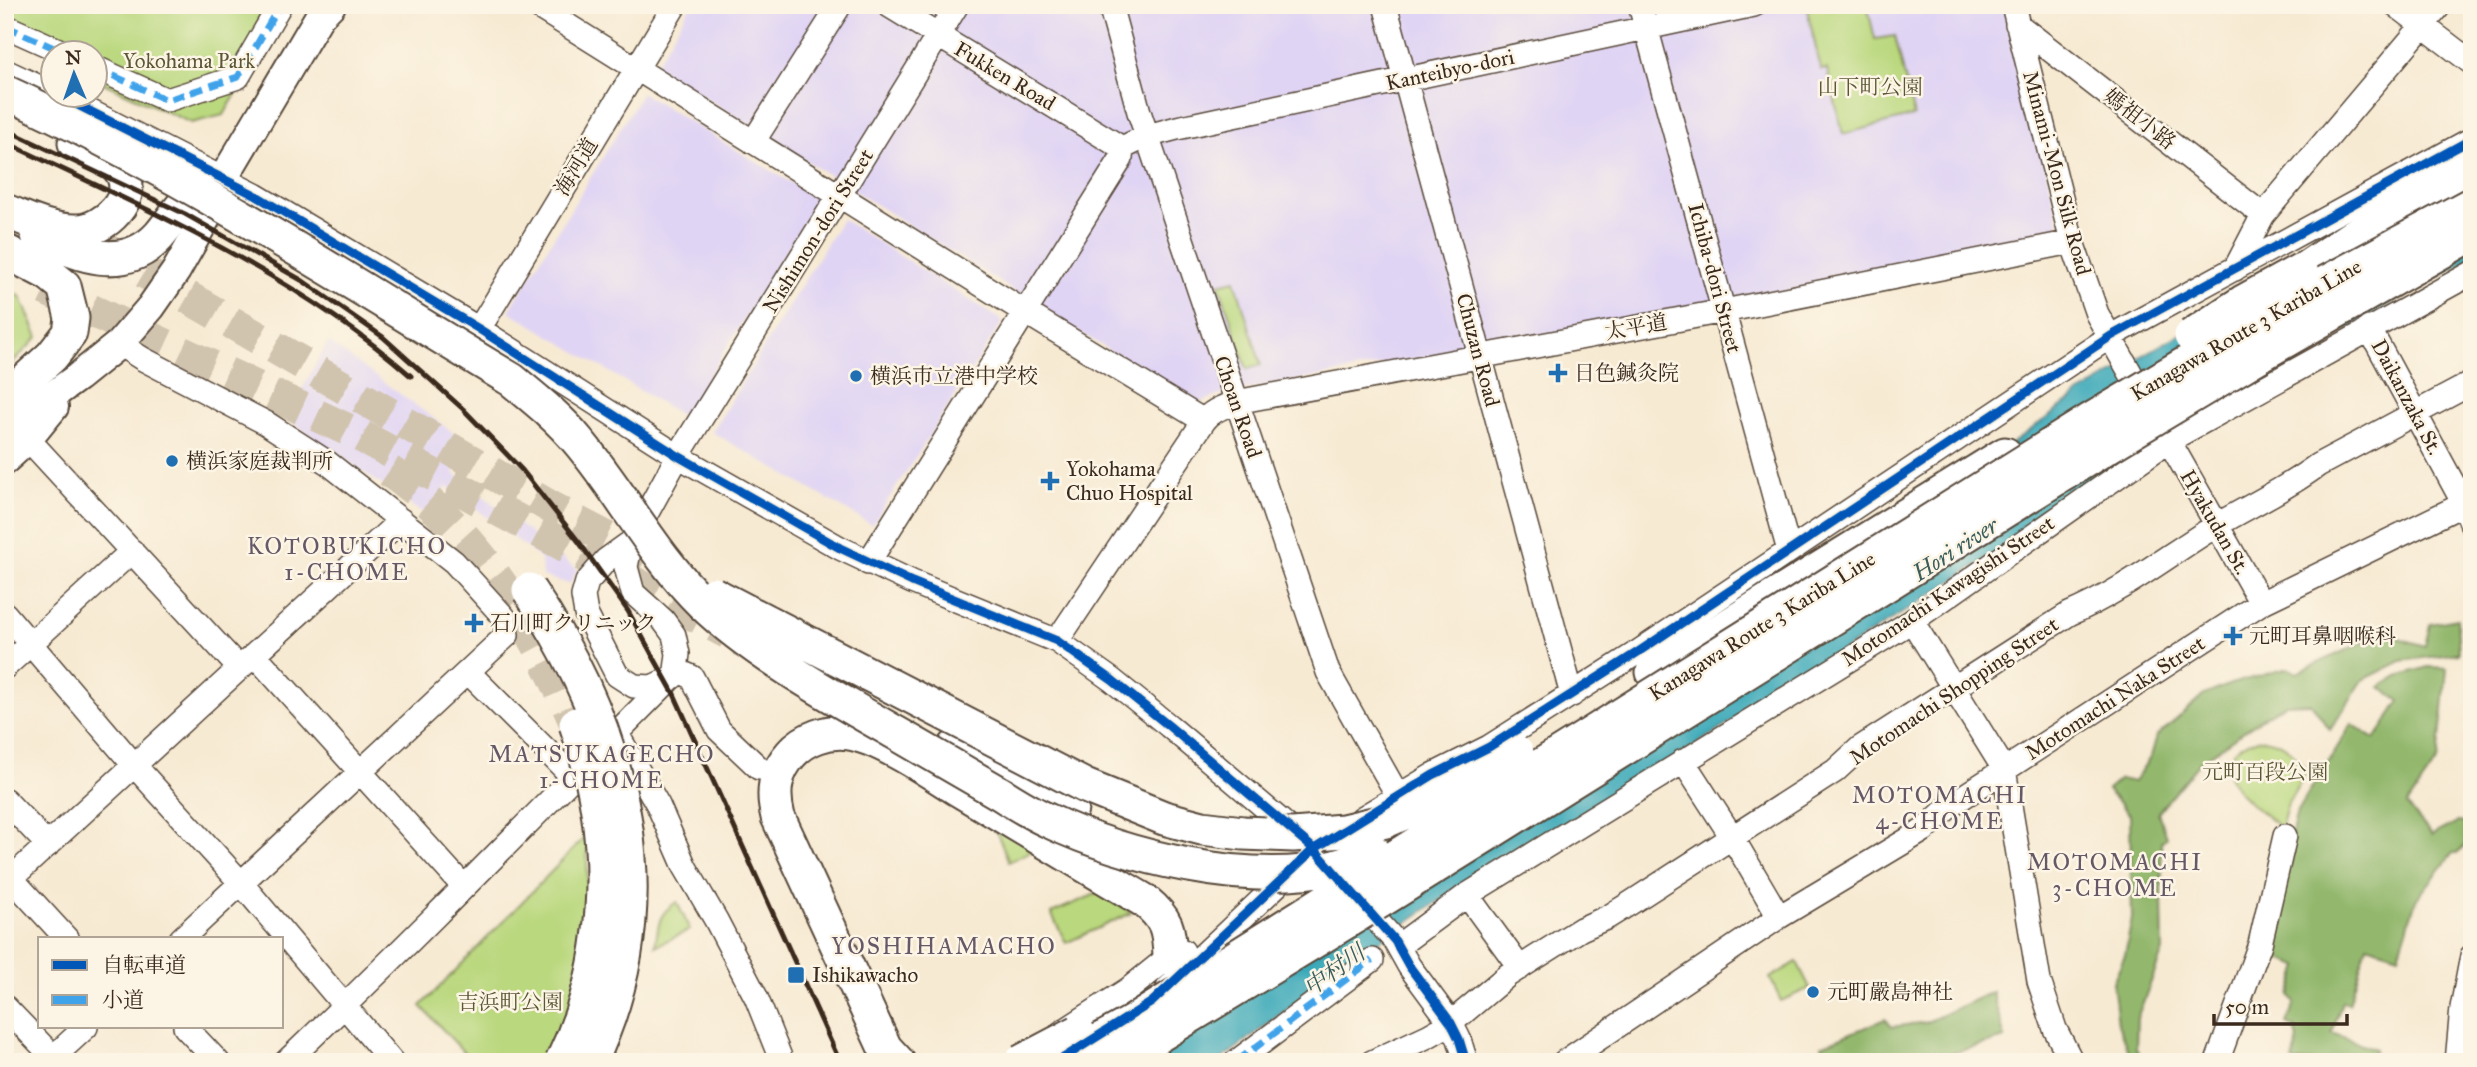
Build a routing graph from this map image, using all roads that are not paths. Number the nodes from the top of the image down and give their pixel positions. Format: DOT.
graph roads {
  1 [pos="280,5"];
  2 [pos="535,5"];
  3 [pos="675,5"];
  4 [pos="840,5"];
  5 [pos="888,5"];
  6 [pos="957,5"];
  7 [pos="1110,5"];
  8 [pos="1385,5"];
  9 [pos="1754,5"];
  10 [pos="2396,5"];
  11 [pos="2440,5"];
  12 [pos="324,9"];
  13 [pos="2015,15"];
  14 [pos="1643,16"];
  15 [pos="5,26"];
  16 [pos="2422,27"];
  17 [pos="938,36"];
  18 [pos="38,41"];
  19 [pos="2472,63"];
  20 [pos="636,69"];
  21 [pos="5,71"];
  22 [pos="108,73"];
  23 [pos="1405,80"];
  24 [pos="38,86"];
  25 [pos="5,92"];
  26 [pos="89,108"];
  27 [pos="5,109"];
  28 [pos="1147,136"];
  29 [pos="2472,139"];
  30 [pos="753,142"];
  31 [pos="1122,148"];
  32 [pos="231,165"];
  33 [pos="2472,169"];
  34 [pos="2472,182"];
  35 [pos="5,194"];
  36 [pos="839,197"];
  37 [pos="2472,204"];
  38 [pos="15,213"];
  39 [pos="2263,215"];
  40 [pos="2472,234"];
  41 [pos="2072,242"];
  42 [pos="5,251"];
  43 [pos="2306,268"];
  44 [pos="2235,269"];
  45 [pos="2472,273"];
  46 [pos="1724,311"];
  47 [pos="1025,312"];
  48 [pos="2369,328"];
  49 [pos="478,329"];
  50 [pos="2111,336"];
  51 [pos="119,344"];
  52 [pos="1480,355"];
  53 [pos="2126,363"];
  54 [pos="2472,383"];
  55 [pos="5,398"];
  56 [pos="1236,402"];
  57 [pos="2416,413"];
  58 [pos="1204,421"];
  59 [pos="17,435"];
  60 [pos="2167,438"];
  61 [pos="678,456"];
  62 [pos="5,460"];
  63 [pos="2469,510"];
  64 [pos="401,520"];
  65 [pos="2216,526"];
  66 [pos="132,551"];
  67 [pos="1789,551"];
  68 [pos="635,559"];
  69 [pos="868,563"];
  70 [pos="529,590"];
  71 [pos="2261,603"];
  72 [pos="1847,610"];
  73 [pos="5,614"];
  74 [pos="1912,621"];
  75 [pos="1057,641"];
  76 [pos="31,643"];
  77 [pos="247,661"];
  78 [pos="5,667"];
  79 [pos="468,672"];
  80 [pos="674,674"];
  81 [pos="618,676"];
  82 [pos="1955,688"];
  83 [pos="1572,695"];
  84 [pos="576,724"];
  85 [pos="620,731"];
  86 [pos="955,747"];
  87 [pos="1683,761"];
  88 [pos="134,765"];
  89 [pos="759,768"];
  90 [pos="2004,769"];
  91 [pos="361,773"];
  92 [pos="572,776"];
  93 [pos="1398,796"];
  94 [pos="5,800"];
  95 [pos="2285,836"];
  96 [pos="1732,837"];
  97 [pos="48,845"];
  98 [pos="1314,849"];
  99 [pos="1374,852"];
  100 [pos="8,881"];
  101 [pos="241,883"];
  102 [pos="464,887"];
  103 [pos="1328,889"];
  104 [pos="1467,895"];
  105 [pos="1779,917"];
  106 [pos="1222,935"];
  107 [pos="65,937"];
  108 [pos="183,937"];
  109 [pos="1396,944"];
  110 [pos="1170,956"];
  111 [pos="2472,956"];
  112 [pos="1372,960"];
  113 [pos="1520,968"];
  114 [pos="345,1005"];
  115 [pos="5,1007"];
  116 [pos="1451,1023"];
  117 [pos="85,1028"];
  118 [pos="186,1028"];
  119 [pos="2452,1057"];
  120 [pos="53,1060"];
  121 [pos="218,1062"];
  122 [pos="286,1062"];
  123 [pos="392,1062"];
  124 [pos="562,1062"];
  125 [pos="590,1062"];
  126 [pos="782,1062"];
  127 [pos="898,1062"];
  128 [pos="1004,1062"];
  129 [pos="1021,1062"];
  130 [pos="1059,1062"];
  131 [pos="1115,1062"];
  132 [pos="1236,1062"];
  133 [pos="1372,1062"];
  134 [pos="1466,1062"];
  135 [pos="1564,1062"];
  136 [pos="2072,1062"];
  137 [pos="2217,1062"];
  1 -- 22 [label="street"];
  2 -- 20 [label="street"];
  3 -- 20 [label="street, 海河道"];
  4 -- 30 [label="street"];
  5 -- 17 [label="street, Fukken Road"];
  6 -- 17 [label="street, Nishimon-dori Street"];
  7 -- 28 [label="street, Choan Road"];
  8 -- 23 [label="street, Chuzan Road"];
  9 -- 14 [label="street, Kanteibyo-dori"];
  10 -- 16 [label="street"];
  11 -- 16 [label="street"];
  12 -- 32 [label="main road"];
  13 -- 39 [label="street, 媽祖小路"];
  13 -- 41 [label="street, Minami-Mon Silk Road"];
  14 -- 23 [label="street, Kanteibyo-dori"];
  14 -- 46 [label="street, Ichiba-dori Street"];
  15 -- 18 [label="street"];
  16 -- 19 [label="street"];
  16 -- 39 [label="street"];
  17 -- 31 [label="street, Fukken Road"];
  17 -- 36 [label="street, Nishimon-dori Street"];
  20 -- 30 [label="street"];
  20 -- 49 [label="street, 海河道"];
  21 -- 24 [label="street"];
  23 -- 28 [label="street, Kanteibyo-dori"];
  23 -- 52 [label="street, Chuzan Road"];
  25 -- 99 [label="highway, bridge"];
  26 -- 32 [label="street"];
  27 -- 38 [label="highway"];
  28 -- 31 [label="street, Kanteibyo-dori"];
  28 -- 56 [label="street, Choan Road"];
  29 -- 44 [label="street"];
  30 -- 36 [label="street"];
  31 -- 47 [label="street"];
  32 -- 38 [label="highway"];
  32 -- 49 [label="street"];
  32 -- 51 [label="main road"];
  33 -- 43 [label="highway"];
  34 -- 43 [label="highway"];
  35 -- 38 [label="highway"];
  36 -- 47 [label="street"];
  36 -- 61 [label="street, Nishimon-dori Street"];
  37 -- 103 [label="highway, Kanagawa Route 3 Kariba Line, bridge"];
  39 -- 44 [label="street"];
  40 -- 72 [label="highway, Kanagawa Route 3 Kariba Line, bridge"];
  41 -- 46 [label="street, 太平道"];
  41 -- 50 [label="street, Minami-Mon Silk Road"];
  42 -- 55 [label="highway"];
  43 -- 68 [label="highway, bridge"];
  44 -- 50 [label="street"];
  45 -- 48 [label="street, Motomachi Kawagishi Street"];
  46 -- 52 [label="street, 太平道"];
  46 -- 67 [label="street, Ichiba-dori Street"];
  47 -- 58 [label="street"];
  47 -- 69 [label="street"];
  48 -- 57 [label="street, Daikanzaka St."];
  48 -- 60 [label="street, Motomachi Kawagishi Street"];
  49 -- 61 [label="street"];
  50 -- 53 [label="street, Minami-Mon Silk Road"];
  50 -- 67 [label="street"];
  51 -- 59 [label="main road"];
  51 -- 64 [label="street"];
  52 -- 56 [label="street, 太平道"];
  52 -- 83 [label="street, Chuzan Road"];
  53 -- 60 [label="street, Hyakudan St., bridge"];
  54 -- 57 [label="street, Motomachi Shopping Street"];
  56 -- 58 [label="street, 太平道"];
  56 -- 93 [label="street, Choan Road"];
  57 -- 63 [label="street, Daikanzaka St."];
  57 -- 65 [label="street, Motomachi Shopping Street"];
  58 -- 75 [label="street"];
  59 -- 62 [label="main road"];
  59 -- 66 [label="street"];
  60 -- 65 [label="street, Hyakudan St."];
  60 -- 74 [label="street, Motomachi Kawagishi Street"];
  61 -- 68 [label="street, Nishimon-dori Street"];
  61 -- 69 [label="street"];
  63 -- 71 [label="street, Motomachi Naka Street"];
  64 -- 77 [label="street"];
  64 -- 79 [label="street"];
  65 -- 71 [label="street, Hyakudan St."];
  65 -- 82 [label="street, Motomachi Shopping Street"];
  66 -- 76 [label="street"];
  66 -- 77 [label="street"];
  67 -- 83 [label="street"];
  68 -- 80 [label="street"];
  68 -- 81 [label="street"];
  69 -- 75 [label="street"];
  70 -- 125 [label="highway, bridge"];
  71 -- 90 [label="street, Motomachi Naka Street"];
  72 -- 99 [label="highway, bridge"];
  72 -- 131 [label="highway, Kanagawa Route 3 Kariba Line, bridge"];
  73 -- 76 [label="street"];
  74 -- 82 [label="street"];
  74 -- 87 [label="street, Motomachi Kawagishi Street"];
  75 -- 98 [label="street"];
  76 -- 78 [label="street"];
  76 -- 88 [label="street"];
  77 -- 88 [label="street"];
  77 -- 91 [label="street"];
  79 -- 91 [label="street"];
  79 -- 92 [label="street"];
  80 -- 81 [label="street"];
  80 -- 85 [label="street"];
  80 -- 89 [label="street"];
  81 -- 85 [label="street"];
  82 -- 90 [label="street"];
  82 -- 96 [label="street, Motomachi Shopping Street"];
  83 -- 93 [label="street"];
  84 -- 124 [label="highway, bridge"];
  85 -- 92 [label="street"];
  85 -- 126 [label="street"];
  86 -- 99 [label="highway, bridge"];
  87 -- 96 [label="street"];
  87 -- 104 [label="street, Motomachi Kawagishi Street"];
  88 -- 97 [label="street"];
  88 -- 101 [label="street"];
  90 -- 105 [label="street, Motomachi Naka Street"];
  90 -- 136 [label="street"];
  91 -- 101 [label="street"];
  91 -- 102 [label="street"];
  92 -- 102 [label="street"];
  93 -- 98 [label="street"];
  94 -- 97 [label="street"];
  95 -- 137 [label="street"];
  96 -- 105 [label="street"];
  96 -- 113 [label="street, Motomachi Shopping Street"];
  97 -- 100 [label="street"];
  98 -- 103 [label="street"];
  98 -- 106 [label="street"];
  100 -- 107 [label="street"];
  101 -- 108 [label="street"];
  101 -- 114 [label="street"];
  102 -- 114 [label="street"];
  103 -- 109 [label="street, bridge"];
  103 -- 129 [label="highway, bridge"];
  103 -- 130 [label="highway, Kanagawa Route 3 Kariba Line, bridge"];
  104 -- 109 [label="street, Motomachi Kawagishi Street"];
  104 -- 113 [label="street"];
  105 -- 135 [label="street, Motomachi Naka Street"];
  106 -- 110 [label="street"];
  106 -- 130 [label="street"];
  109 -- 116 [label="street"];
  110 -- 127 [label="highway"];
  110 -- 128 [label="street"];
  111 -- 119 [label="street"];
  112 -- 132 [label="street"];
  113 -- 116 [label="street, Motomachi Shopping Street"];
  114 -- 122 [label="street"];
  114 -- 123 [label="street"];
  115 -- 120 [label="street"];
  116 -- 133 [label="street, Motomachi Shopping Street"];
  116 -- 134 [label="street"];
  117 -- 120 [label="street"];
  118 -- 121 [label="street"];
}
